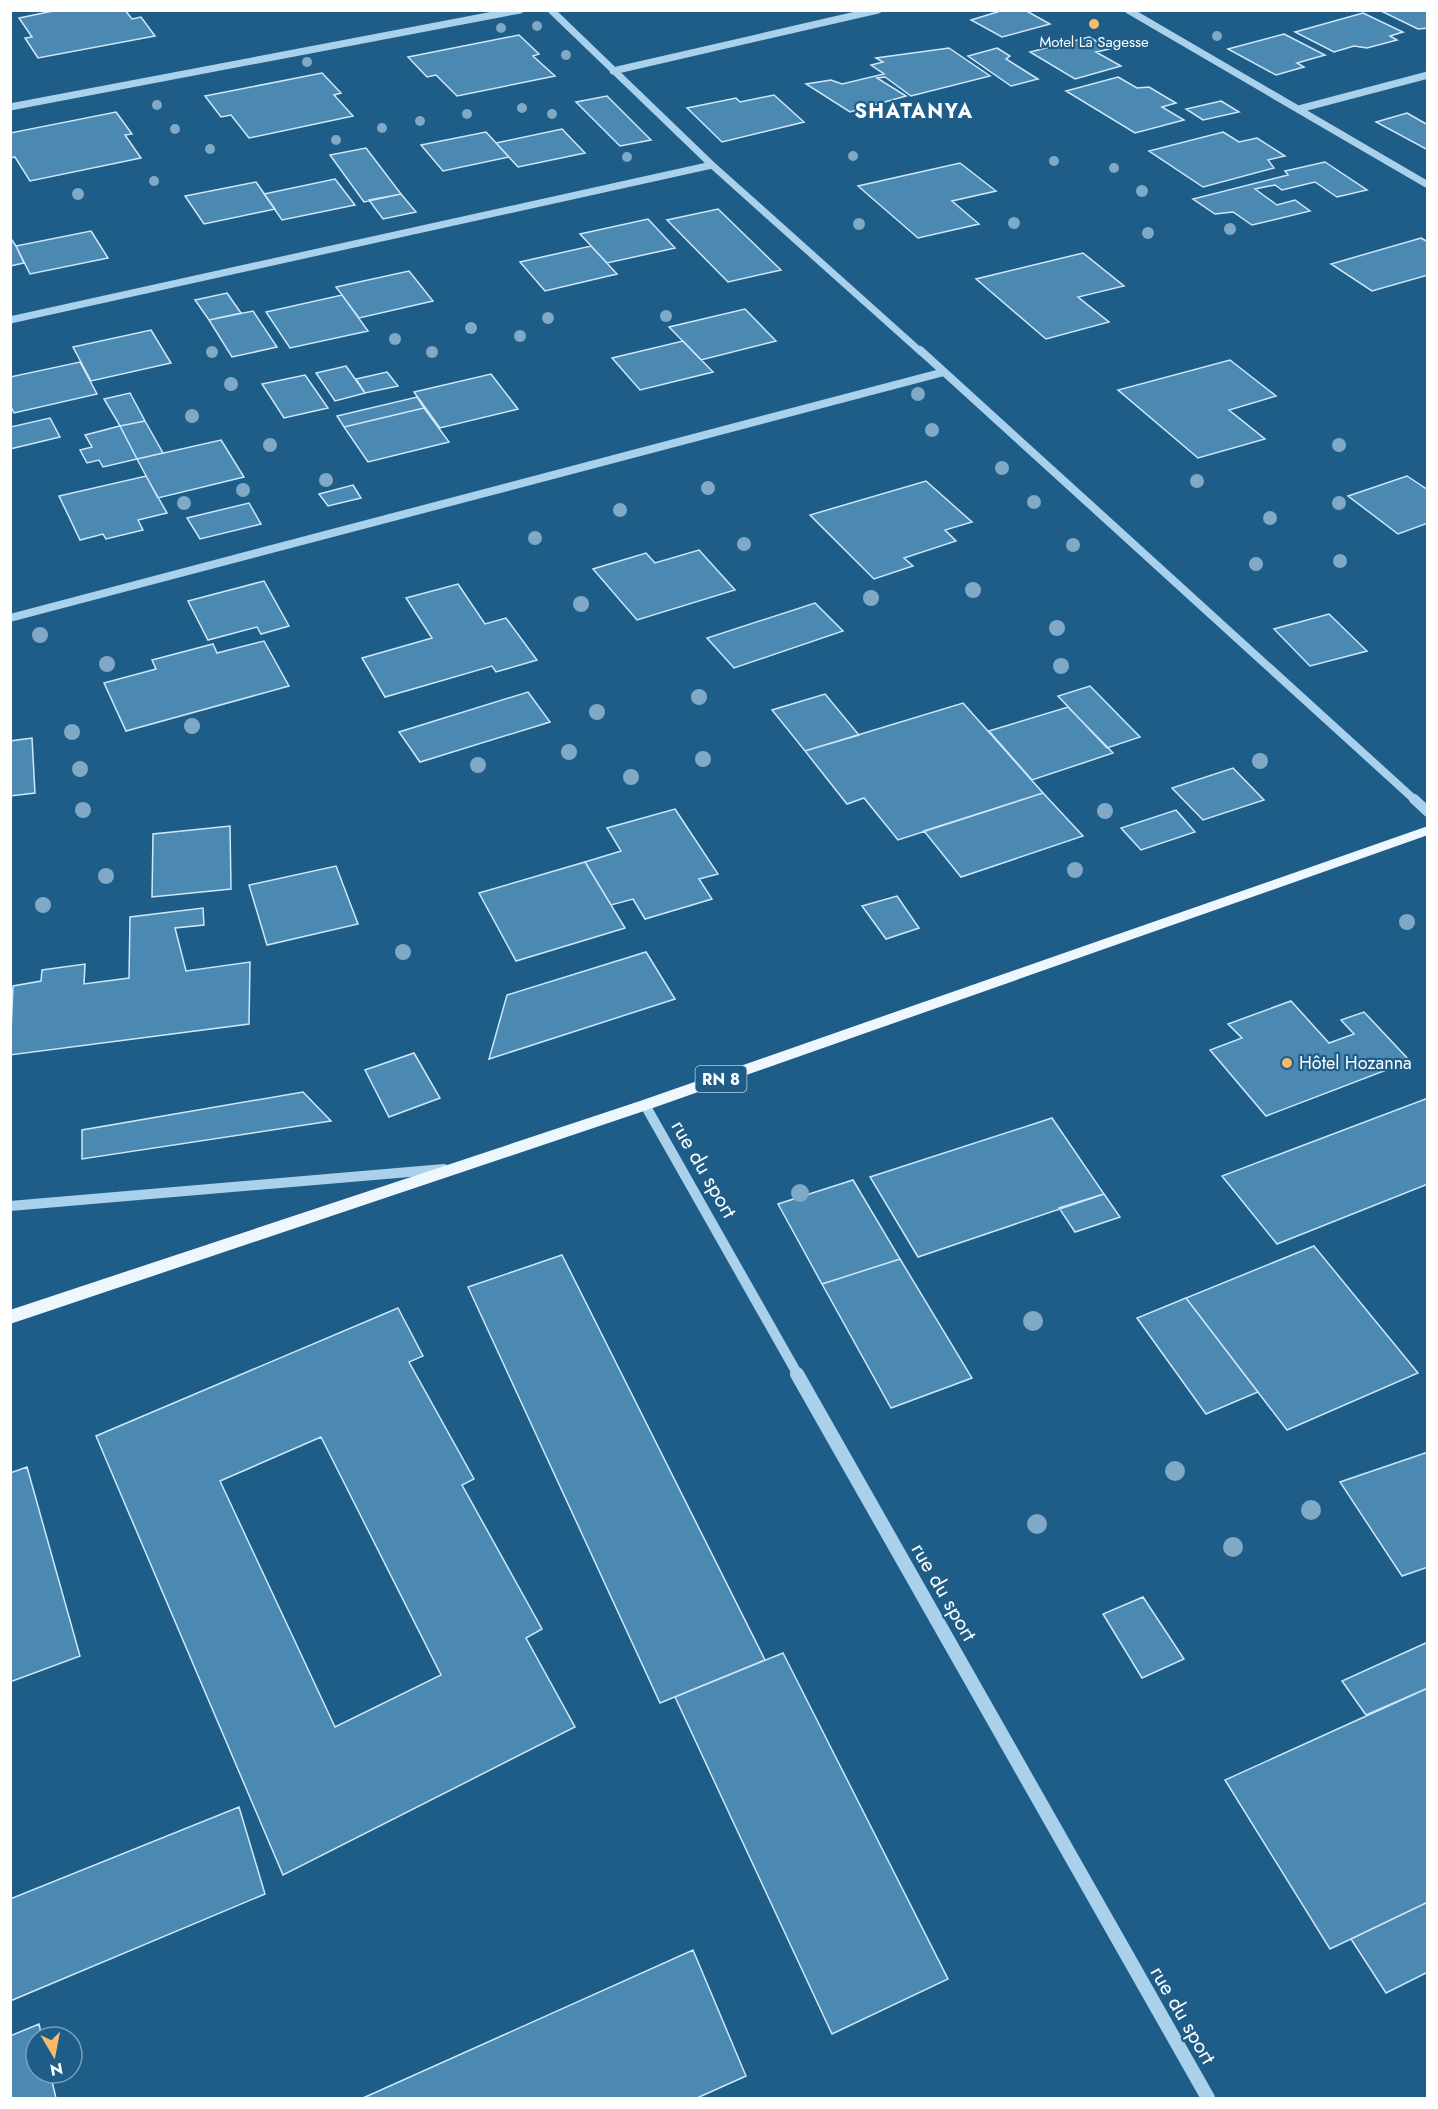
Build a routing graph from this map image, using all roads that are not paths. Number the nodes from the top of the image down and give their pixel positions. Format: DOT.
graph roads {
  1 [pos="520,10"];
  2 [pos="551,10"];
  3 [pos="878,10"];
  4 [pos="1128,10"];
  5 [pos="613,71"];
  6 [pos="1428,75"];
  7 [pos="10,107"];
  8 [pos="1299,109"];
  9 [pos="712,165"];
  10 [pos="1428,185"];
  11 [pos="10,320"];
  12 [pos="944,372"];
  13 [pos="10,618"];
  14 [pos="1428,812"];
  15 [pos="1428,830"];
  16 [pos="645,1105"];
  17 [pos="462,1168"];
  18 [pos="10,1206"];
  19 [pos="10,1317"];
  20 [pos="1208,2098"];
  1 -- 7 [label="street"];
  2 -- 5 [label="street"];
  3 -- 5 [label="street"];
  4 -- 8 [label="street"];
  5 -- 9 [label="street"];
  6 -- 8 [label="street"];
  8 -- 10 [label="street"];
  9 -- 11 [label="street"];
  9 -- 12 [label="street"];
  12 -- 13 [label="street"];
  12 -- 14 [label="street"];
  15 -- 16 [label="main road, RN 8"];
  16 -- 17 [label="main road, RN 8"];
  16 -- 20 [label="street, rue du sport"];
  17 -- 18 [label="street"];
  17 -- 19 [label="main road, RN 8"];
}
